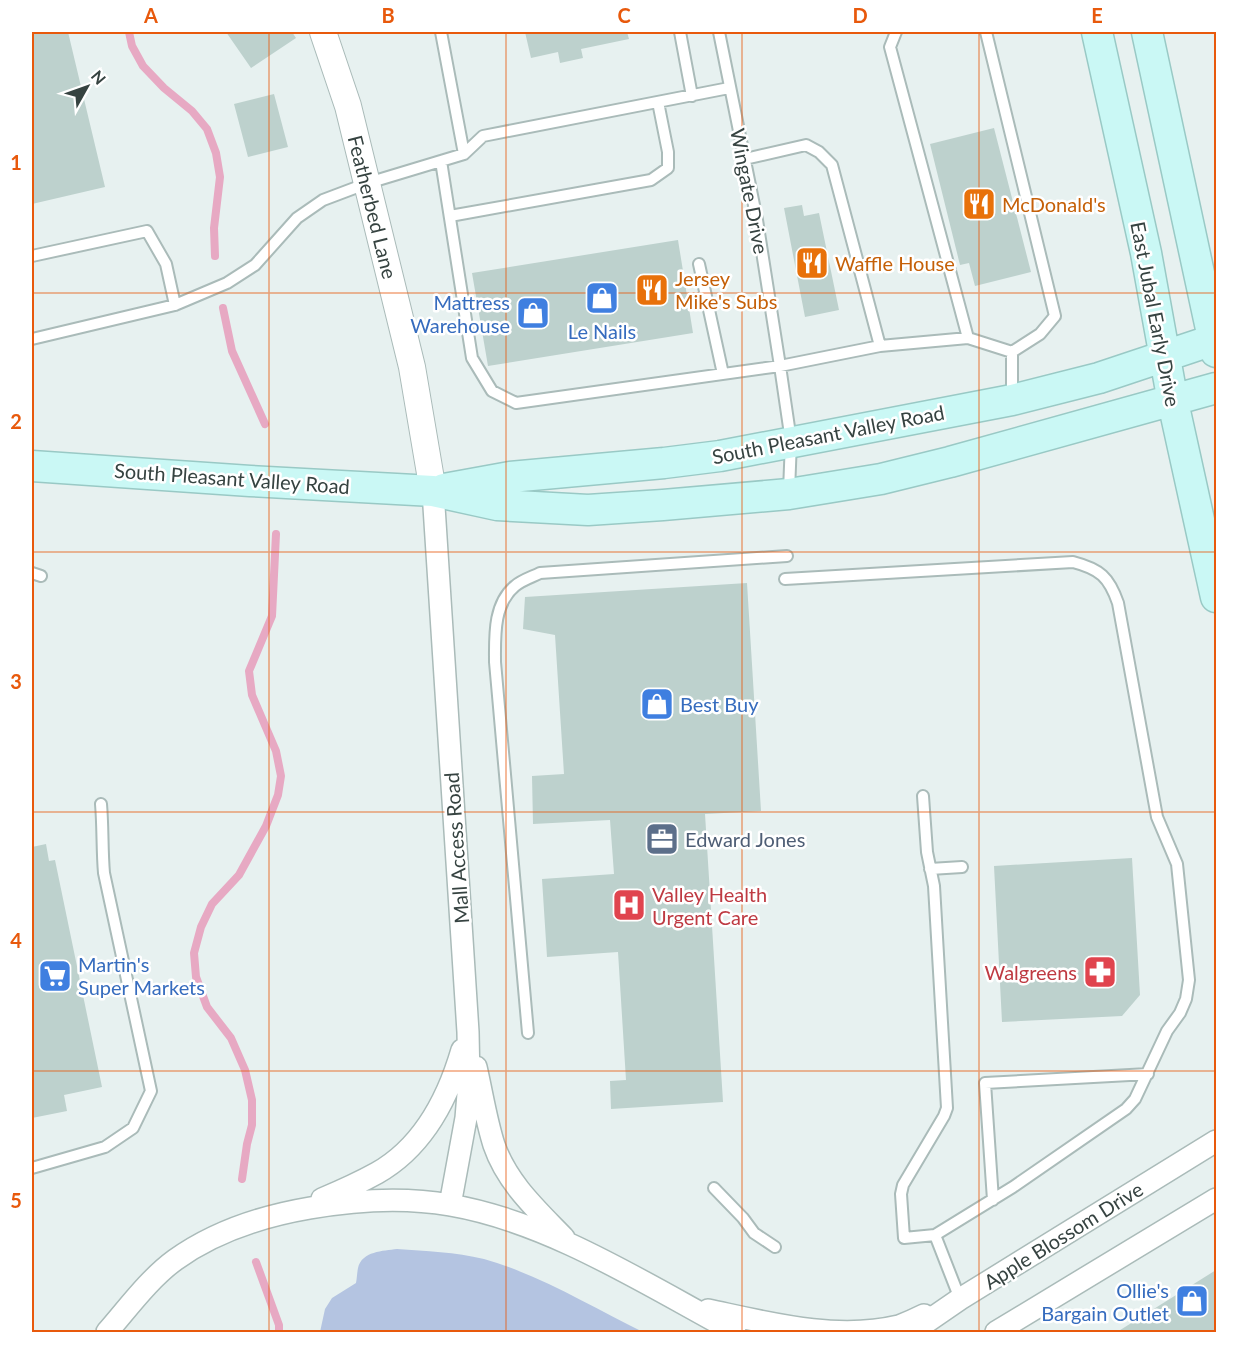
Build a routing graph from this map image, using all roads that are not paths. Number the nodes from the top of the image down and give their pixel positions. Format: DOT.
graph roads {
  1 [pos="323,32"];
  2 [pos="441,32"];
  3 [pos="680,32"];
  4 [pos="719,32"];
  5 [pos="896,32"];
  6 [pos="986,32"];
  7 [pos="1096,32"];
  8 [pos="1147,32"];
  9 [pos="729,88"];
  10 [pos="692,96"];
  11 [pos="658,102"];
  12 [pos="464,154"];
  13 [pos="745,159"];
  14 [pos="441,161"];
  15 [pos="368,183"];
  16 [pos="450,216"];
  17 [pos="32,256"];
  18 [pos="699,264"];
  19 [pos="175,304"];
  20 [pos="968,338"];
  21 [pos="32,339"];
  22 [pos="1216,343"];
  23 [pos="880,346"];
  24 [pos="1012,352"];
  25 [pos="1164,355"];
  26 [pos="780,366"];
  27 [pos="723,374"];
  28 [pos="1216,388"];
  29 [pos="1012,400"];
  30 [pos="1173,402"];
  31 [pos="790,441"];
  32 [pos="32,466"];
  33 [pos="433,491"];
  34 [pos="789,494"];
  35 [pos="786,556"];
  36 [pos="785,579"];
  37 [pos="1216,597"];
  38 [pos="923,796"];
  39 [pos="101,804"];
  40 [pos="963,867"];
  41 [pos="930,869"];
  42 [pos="468,1032"];
  43 [pos="528,1033"];
  44 [pos="1148,1074"];
  45 [pos="1216,1141"];
  46 [pos="32,1168"];
  47 [pos="714,1188"];
  48 [pos="1216,1199"];
  49 [pos="993,1200"];
  50 [pos="450,1205"];
  51 [pos="293,1211"];
  52 [pos="935,1235"];
  53 [pos="573,1246"];
  54 [pos="774,1247"];
  55 [pos="960,1299"];
  56 [pos="132,1303"];
  57 [pos="684,1305"];
  58 [pos="95,1332"];
  59 [pos="107,1332"];
  60 [pos="113,1332"];
  61 [pos="715,1332"];
  62 [pos="735,1332"];
  63 [pos="912,1332"];
  64 [pos="996,1332"];
  1 -- 15 [label="street, Featherbed Lane"];
  2 -- 12 [label="lane"];
  3 -- 10 [label="lane"];
  4 -- 9 [label="lane, Wingate Drive"];
  5 -- 20 [label="lane"];
  6 -- 24 [label="lane"];
  7 -- 25 [label="main road, East Jubal Early Drive"];
  8 -- 22 [label="main road"];
  9 -- 10 [label="lane"];
  9 -- 13 [label="lane, Wingate Drive"];
  10 -- 11 [label="lane"];
  11 -- 12 [label="lane"];
  11 -- 16 [label="lane"];
  12 -- 14 [label="lane"];
  13 -- 23 [label="lane"];
  13 -- 26 [label="lane, Wingate Drive"];
  14 -- 15 [label="lane"];
  14 -- 16 [label="lane"];
  15 -- 19 [label="lane"];
  15 -- 33 [label="street, Featherbed Lane"];
  16 -- 27 [label="lane"];
  17 -- 19 [label="lane"];
  18 -- 27 [label="lane"];
  19 -- 21 [label="lane"];
  20 -- 23 [label="lane"];
  20 -- 24 [label="lane"];
  22 -- 25 [label="main road, South Pleasant Valley Road"];
  23 -- 26 [label="lane"];
  24 -- 29 [label="lane"];
  25 -- 29 [label="main road, South Pleasant Valley Road"];
  25 -- 30 [label="main road, East Jubal Early Drive"];
  26 -- 27 [label="lane"];
  26 -- 31 [label="lane, Wingate Drive"];
  28 -- 30 [label="main road, South Pleasant Valley Road"];
  29 -- 31 [label="main road, South Pleasant Valley Road"];
  30 -- 34 [label="main road, South Pleasant Valley Road"];
  30 -- 37 [label="main road, East Jubal Early Drive"];
  31 -- 33 [label="main road, South Pleasant Valley Road"];
  31 -- 34 [label="lane, Wingate Drive"];
  32 -- 33 [label="main road, South Pleasant Valley Road"];
  33 -- 34 [label="main road, South Pleasant Valley Road"];
  33 -- 42 [label="street, Mall Access Road"];
  35 -- 43 [label="lane"];
  36 -- 44 [label="lane"];
  38 -- 41 [label="lane"];
  39 -- 46 [label="lane"];
  40 -- 41 [label="lane"];
  41 -- 52 [label="lane"];
  42 -- 50 [label="street, Mall Access Road"];
  42 -- 51 [label="street"];
  42 -- 53 [label="street"];
  44 -- 49 [label="lane"];
  44 -- 49 [label="lane"];
  45 -- 55 [label="street, Apple Blossom Drive"];
  47 -- 54 [label="lane"];
  48 -- 64 [label="street"];
  49 -- 52 [label="lane"];
  50 -- 51 [label="street"];
  50 -- 53 [label="street"];
  51 -- 56 [label="street"];
  52 -- 55 [label="lane"];
  53 -- 57 [label="street"];
  55 -- 57 [label="street"];
  55 -- 63 [label="street, Apple Blossom Drive"];
  56 -- 58 [label="street"];
  56 -- 59 [label="street"];
  56 -- 60 [label="street"];
  57 -- 61 [label="street"];
  57 -- 62 [label="street"];
}
